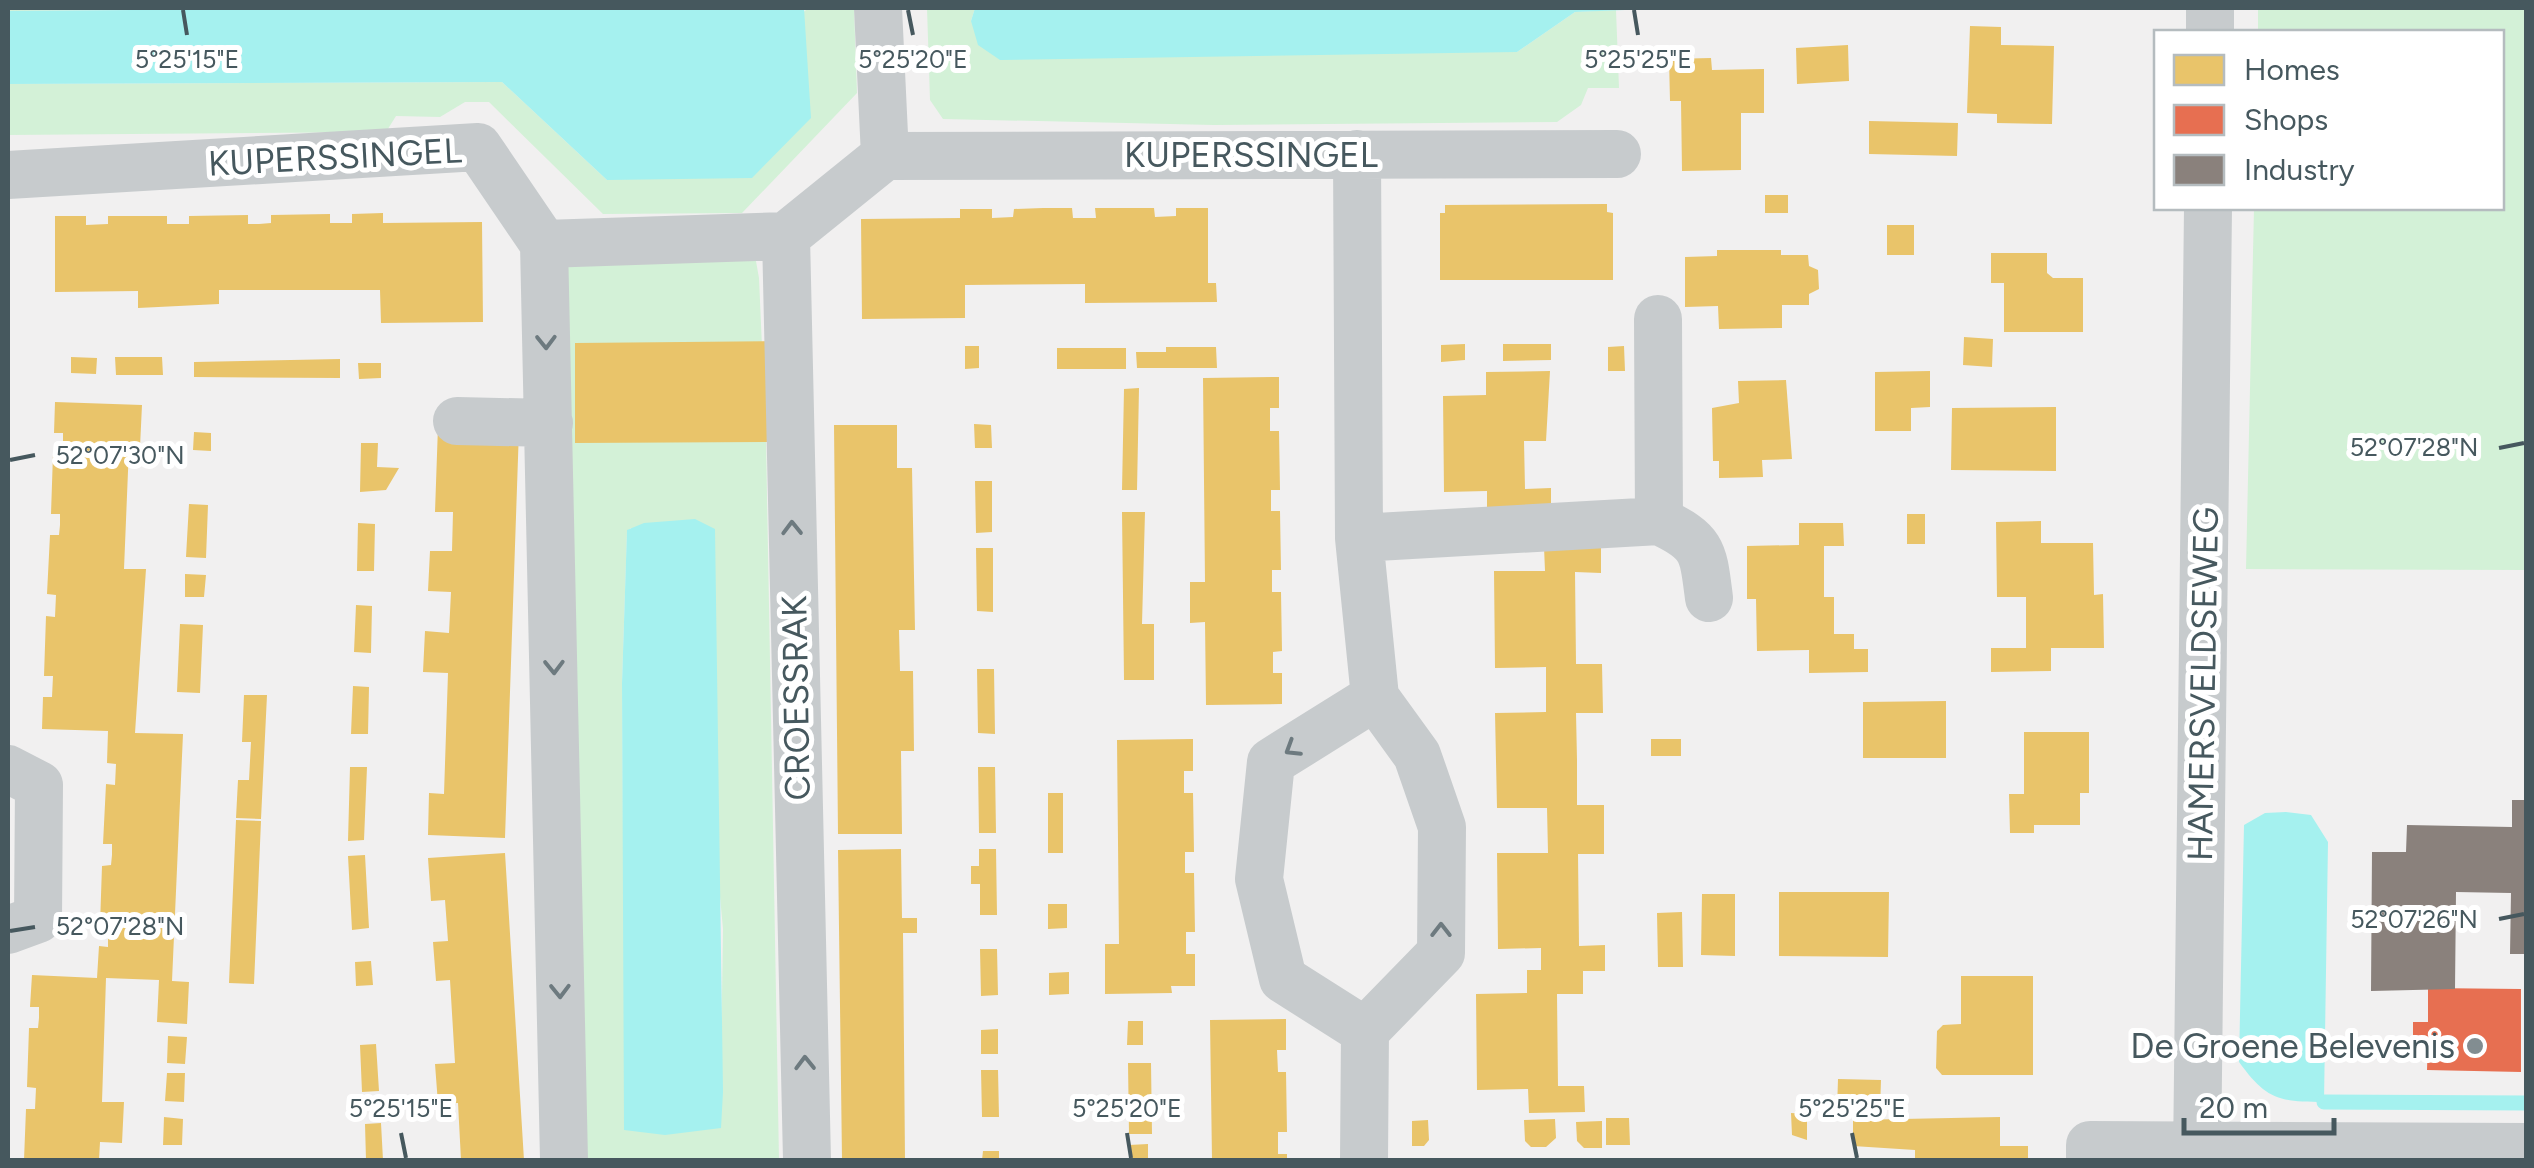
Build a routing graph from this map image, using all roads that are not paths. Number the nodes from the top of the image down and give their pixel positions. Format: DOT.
graph roads {
  1 [pos="878,8"];
  2 [pos="1356,154"];
  3 [pos="1617,154"];
  4 [pos="885,156"];
  5 [pos="8,175"];
  6 [pos="2208,210"];
  7 [pos="786,236"];
  8 [pos="544,244"];
  9 [pos="1658,319"];
  10 [pos="457,422"];
  11 [pos="548,423"];
  12 [pos="1659,521"];
  13 [pos="1358,538"];
  14 [pos="1709,598"];
  15 [pos="1375,697"];
  16 [pos="8,769"];
  17 [pos="8,930"];
  18 [pos="1364,1031"];
  19 [pos="2526,1147"];
  20 [pos="2197,1153"];
  21 [pos="564,1160"];
  22 [pos="807,1160"];
  23 [pos="1364,1160"];
  24 [pos="2090,1160"];
  1 -- 4 [label="street"];
  2 -- 3 [label="street, KUPERSSINGEL"];
  2 -- 4 [label="street, KUPERSSINGEL"];
  2 -- 13 [label="street"];
  4 -- 7 [label="street"];
  5 -- 8 [label="street, KUPERSSINGEL"];
  6 -- 20 [label="street, HAMERSVELDSEWEG"];
  7 -- 8 [label="street"];
  22 -- 7 [label="street, CROESSRAK, one-way"];
  8 -- 11 [label="street, one-way"];
  9 -- 12 [label="street"];
  10 -- 11 [label="street"];
  11 -- 21 [label="street, one-way"];
  12 -- 13 [label="street"];
  12 -- 14 [label="street"];
  13 -- 15 [label="street"];
  18 -- 15 [label="street, one-way"];
  15 -- 18 [label="street, one-way"];
  16 -- 17 [label="street"];
  18 -- 23 [label="street"];
  19 -- 20 [label="street"];
  20 -- 24 [label="street"];
}
